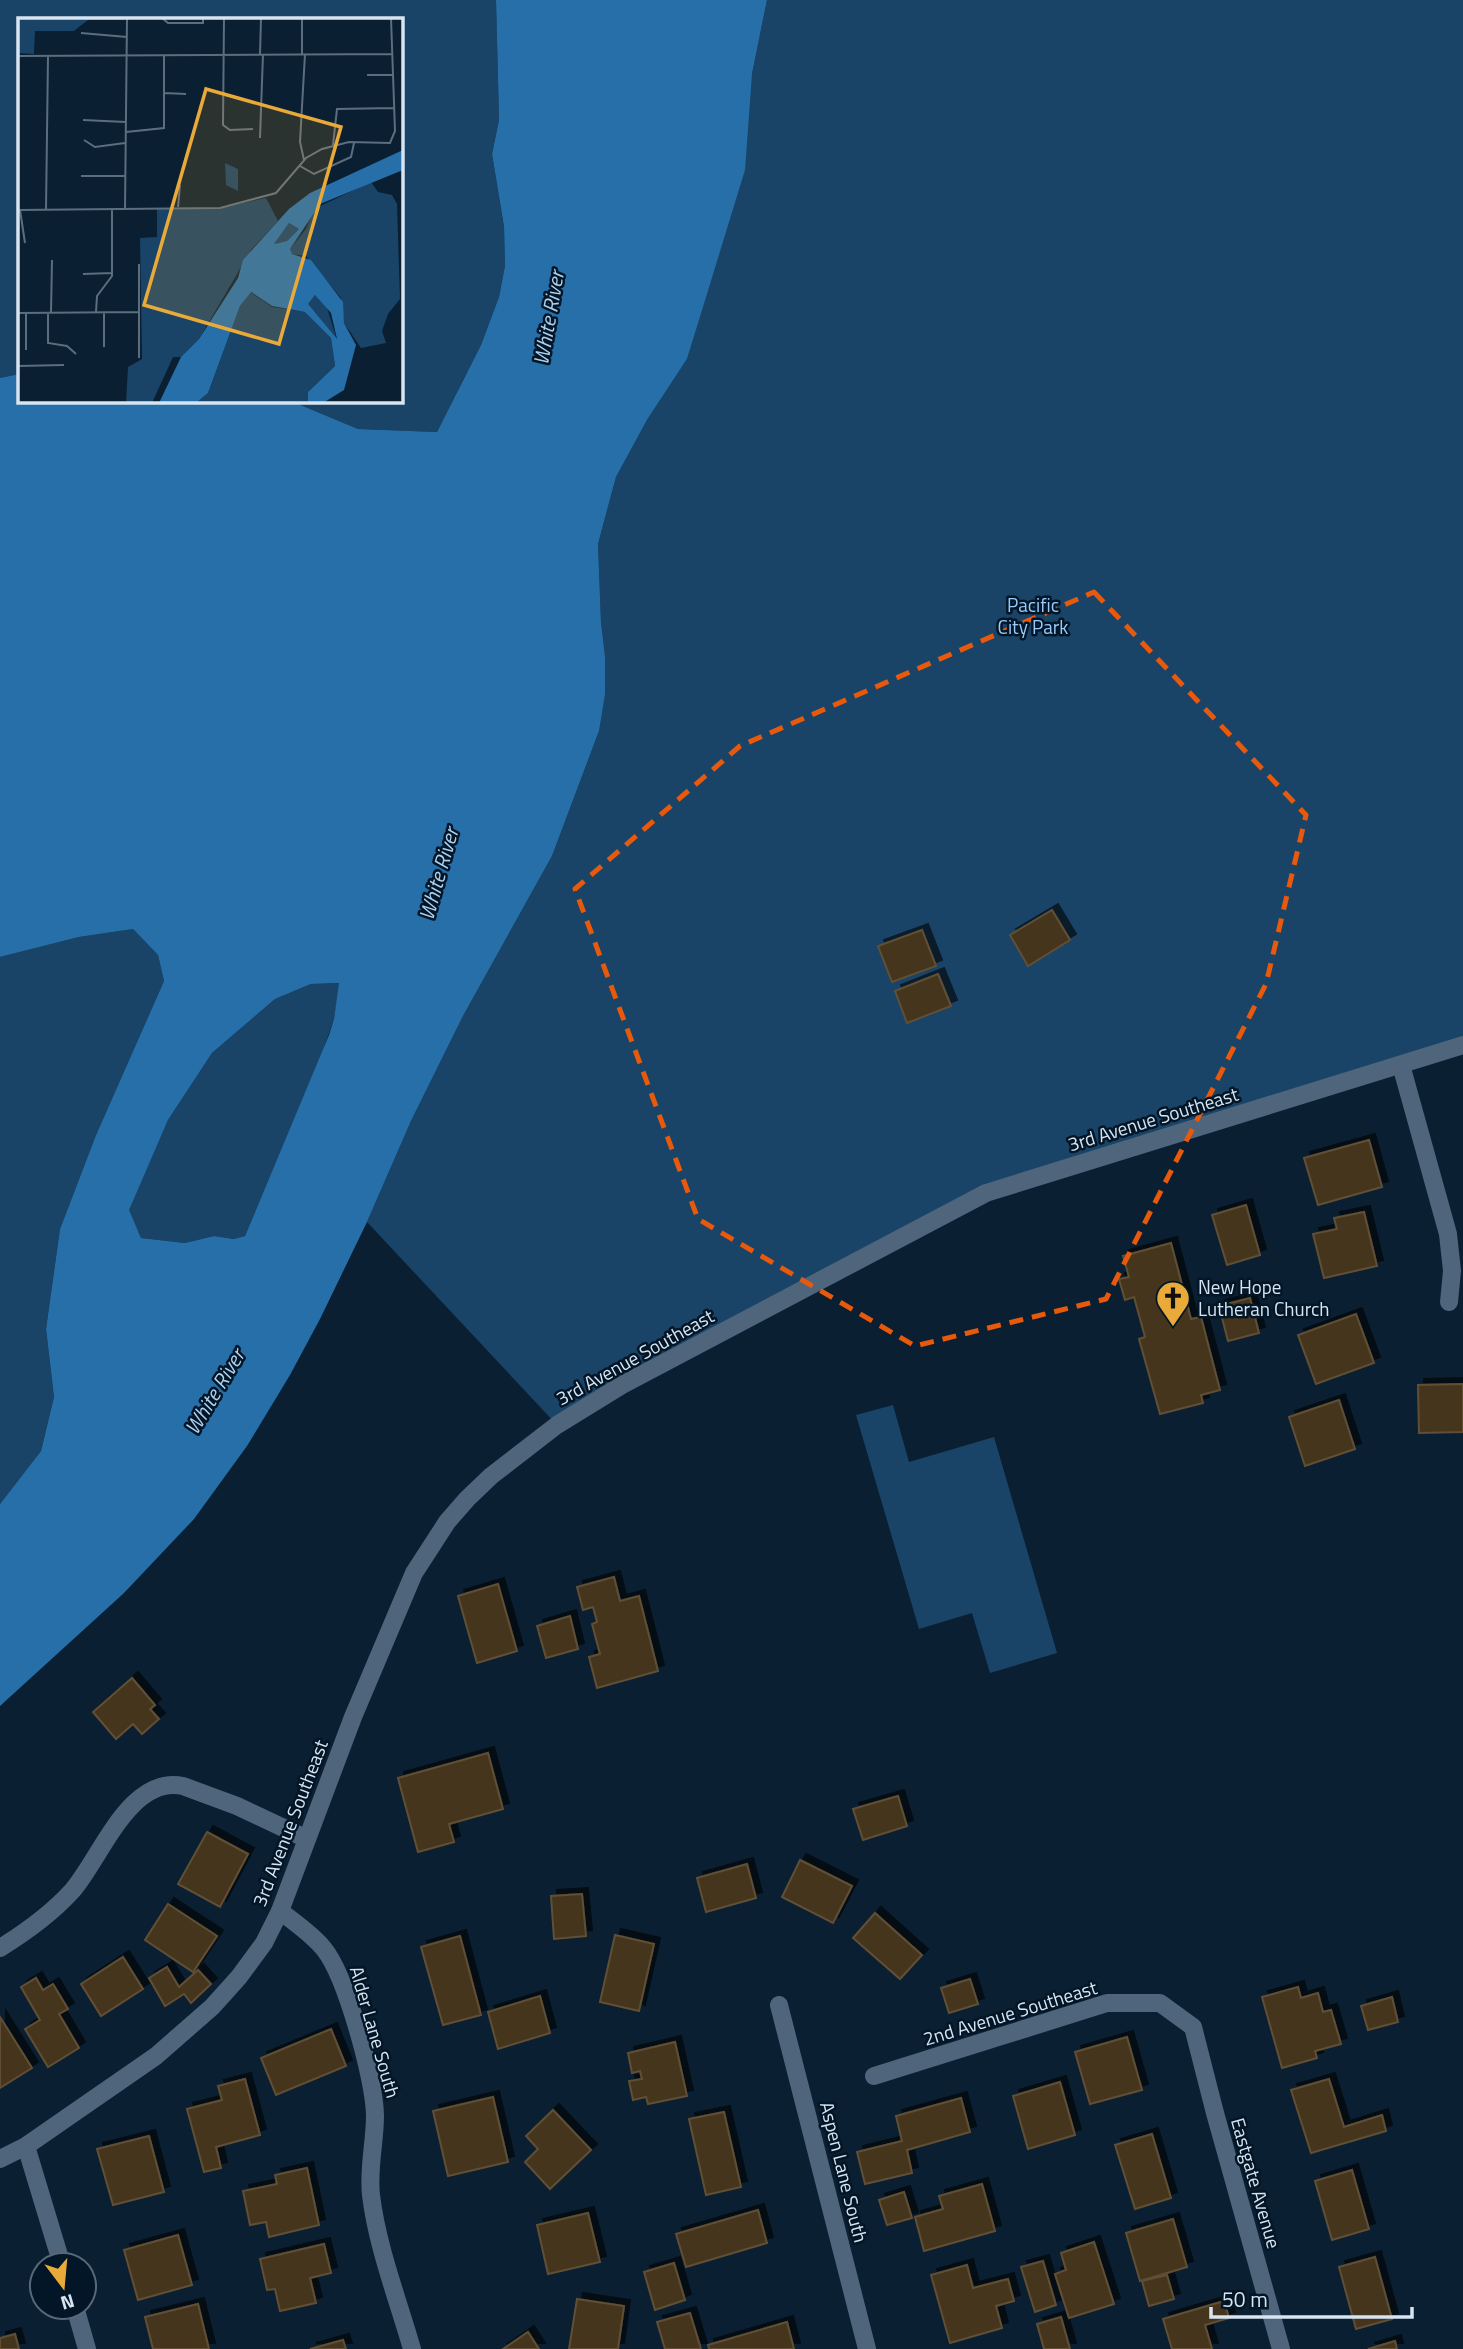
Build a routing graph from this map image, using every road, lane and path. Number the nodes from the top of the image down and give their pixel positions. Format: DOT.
graph roads {
  1 [pos="1463,1045"];
  2 [pos="1401,1065"];
  3 [pos="1449,1302"];
  4 [pos="307,1839"];
  5 [pos="281,1911"];
  6 [pos="0,1948"];
  7 [pos="779,2005"];
  8 [pos="1194,2027"];
  9 [pos="874,2076"];
  10 [pos="26,2146"];
  11 [pos="0,2159"];
  12 [pos="58,2251"];
  13 [pos="79,2321"];
  14 [pos="88,2349"];
  15 [pos="412,2349"];
  16 [pos="867,2349"];
  17 [pos="1281,2349"];
  1 -- 2 [label="street, 3rd Avenue Southeast"];
  2 -- 3 [label="street"];
  2 -- 4 [label="street, 3rd Avenue Southeast"];
  4 -- 5 [label="street, 3rd Avenue Southeast"];
  4 -- 6 [label="street"];
  5 -- 10 [label="street, 3rd Avenue Southeast"];
  5 -- 15 [label="street, Alder Lane South"];
  7 -- 16 [label="street, Aspen Lane South"];
  8 -- 9 [label="street, 2nd Avenue Southeast"];
  8 -- 17 [label="street, Eastgate Avenue"];
  10 -- 11 [label="street, 3rd Avenue Southeast"];
  10 -- 12 [label="street"];
  13 -- 14 [label="street"];
}
